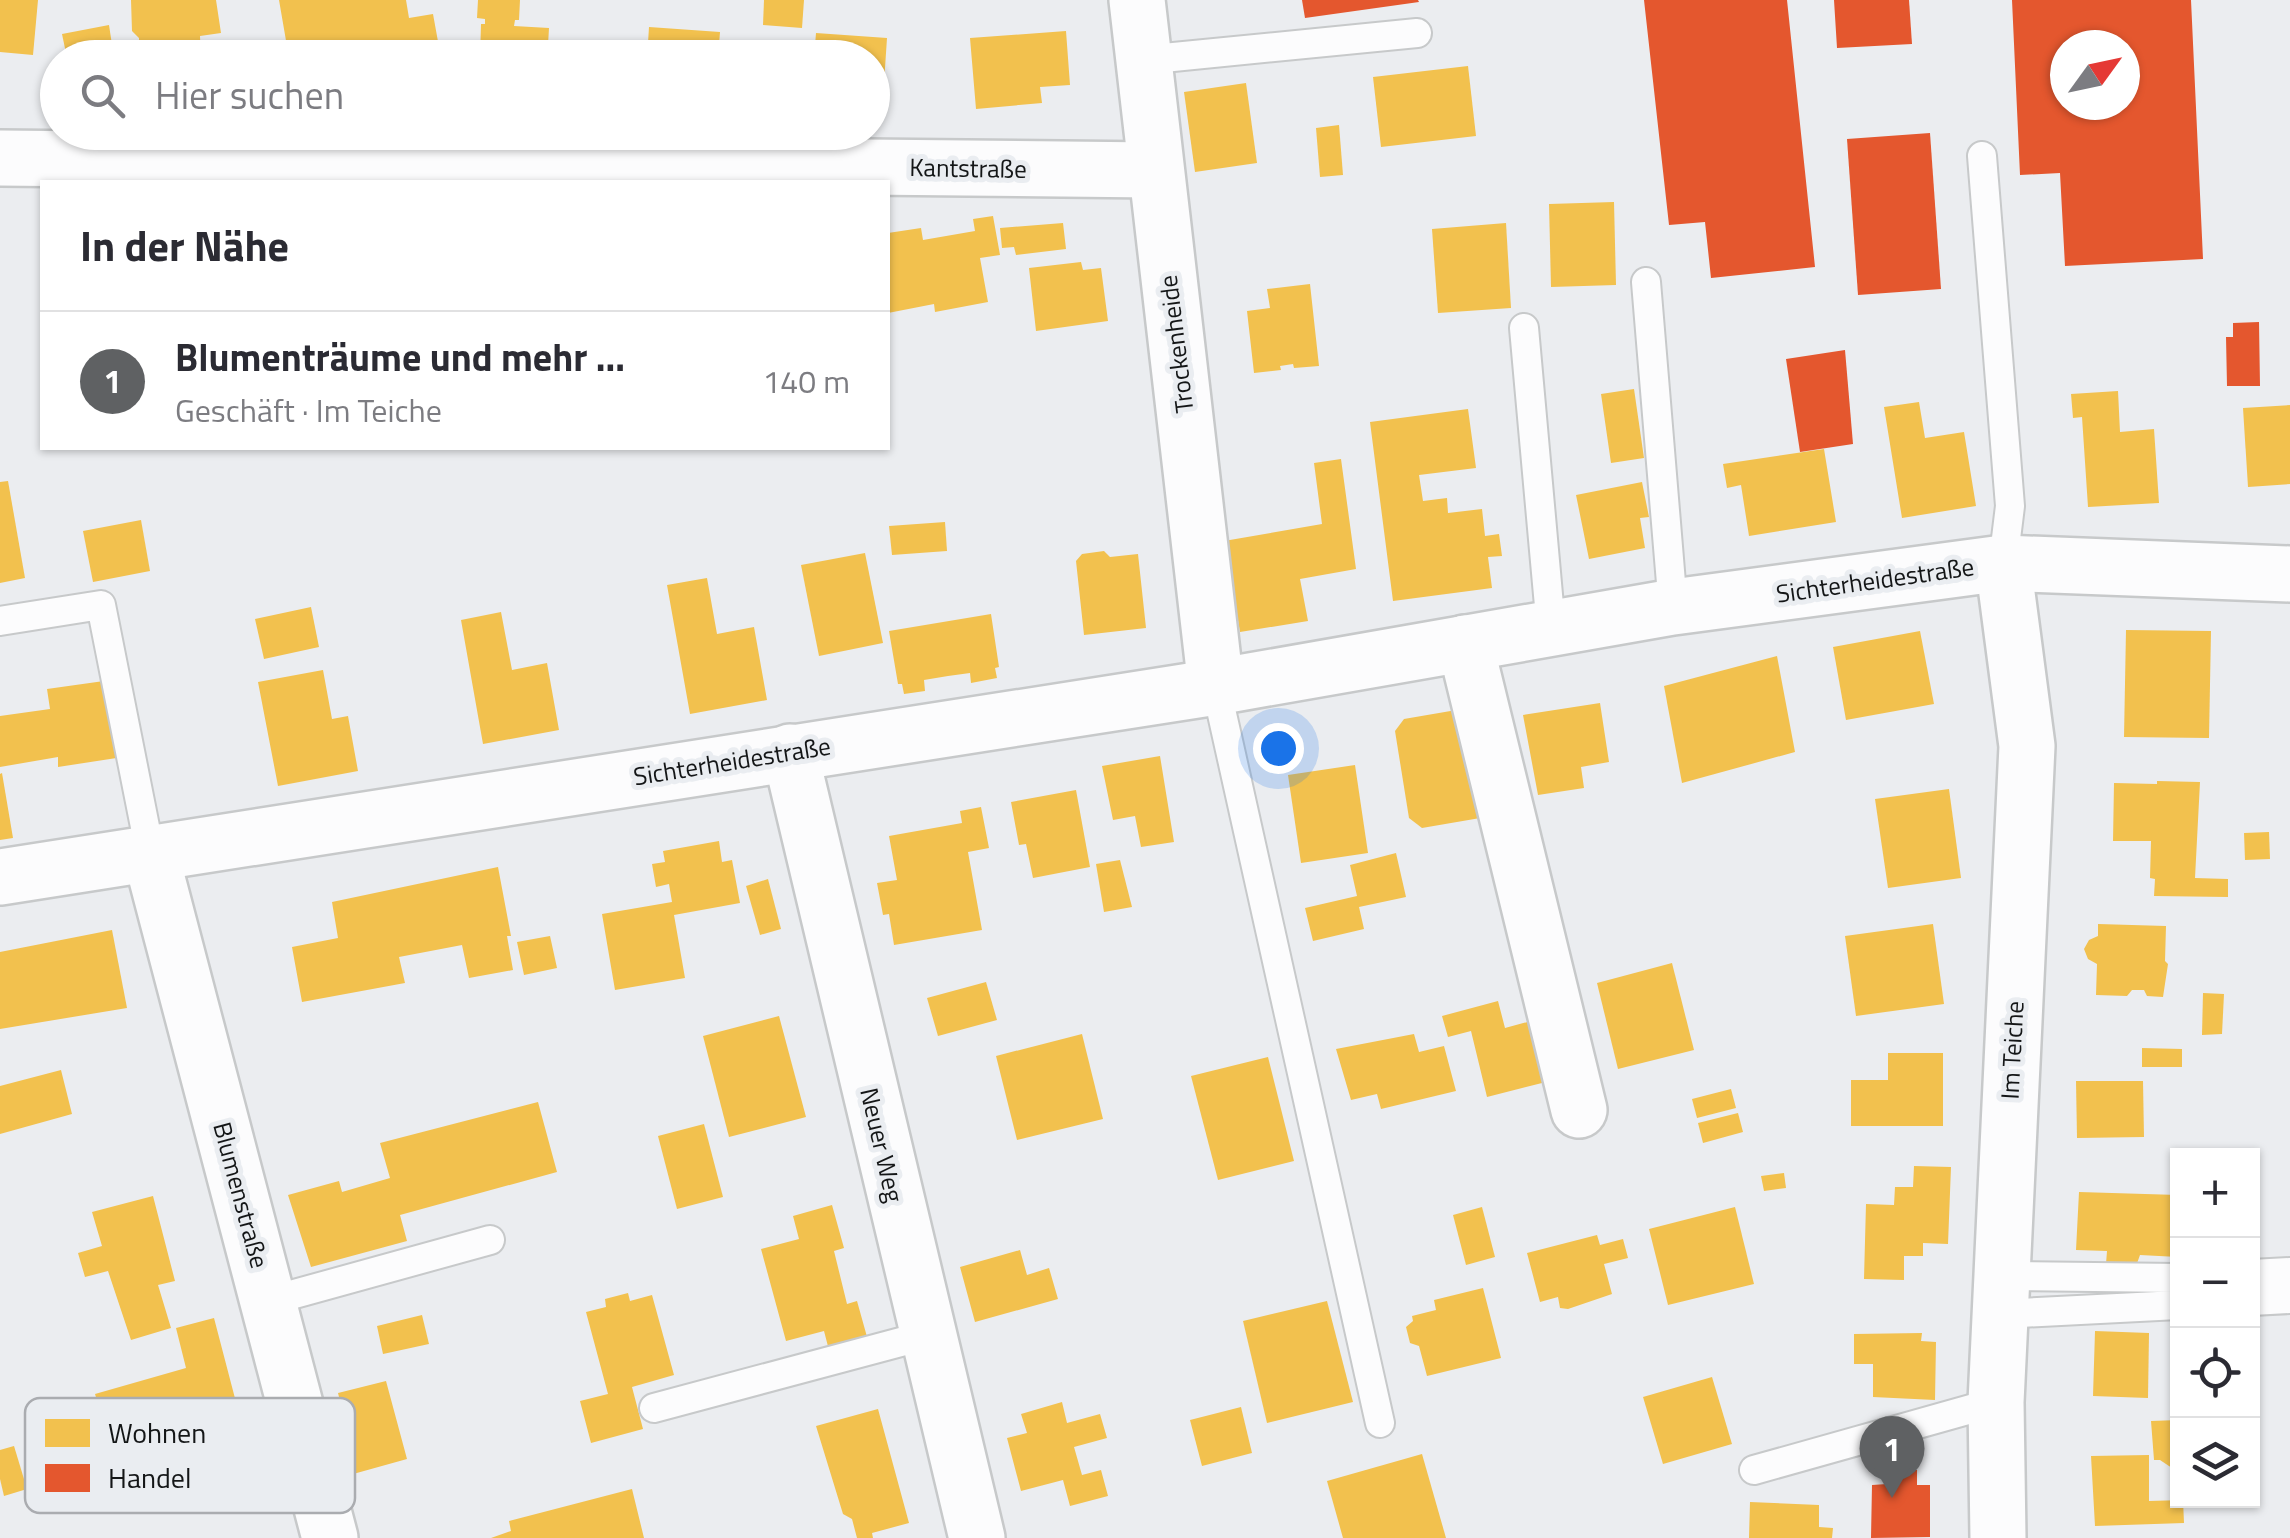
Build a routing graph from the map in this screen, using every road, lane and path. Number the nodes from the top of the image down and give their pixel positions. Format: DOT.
graph roads {
  1 [pos="1137,0"];
  2 [pos="1416,33"];
  3 [pos="1144,60"];
  4 [pos="1982,156"];
  5 [pos="0,158"];
  6 [pos="1155,170"];
  7 [pos="1646,282"];
  8 [pos="1524,328"];
  9 [pos="2003,563"];
  10 [pos="2290,574"];
  11 [pos="1673,607"];
  12 [pos="0,621"];
  13 [pos="1551,628"];
  14 [pos="1464,643"];
  15 [pos="1216,687"];
  16 [pos="790,752"];
  17 [pos="150,852"];
  18 [pos="0,876"];
  19 [pos="1579,1110"];
  20 [pos="490,1240"];
  21 [pos="2290,1272"];
  22 [pos="2260,1274"];
  23 [pos="2170,1279"];
  24 [pos="2001,1295"];
  25 [pos="2290,1299"];
  26 [pos="2260,1301"];
  27 [pos="269,1302"];
  28 [pos="2170,1305"];
  29 [pos="927,1334"];
  30 [pos="294,1398"];
  31 [pos="1996,1402"];
  32 [pos="654,1408"];
  33 [pos="1380,1423"];
  34 [pos="1754,1470"];
  35 [pos="324,1513"];
  36 [pos="1995,1537"];
  37 [pos="330,1538"];
  38 [pos="977,1538"];
  1 -- 3 [label="street, Trockenheide"];
  2 -- 3 [label="lane"];
  3 -- 6 [label="street, Trockenheide"];
  4 -- 9 [label="lane"];
  5 -- 6 [label="street, Kantstraße"];
  6 -- 15 [label="street, Trockenheide"];
  7 -- 11 [label="lane"];
  8 -- 13 [label="lane"];
  9 -- 10 [label="street, Sichterheidestraße"];
  9 -- 11 [label="street, Sichterheidestraße"];
  9 -- 24 [label="street, Im Teiche"];
  11 -- 13 [label="street, Sichterheidestraße"];
  12 -- 17 [label="lane"];
  13 -- 14 [label="street, Sichterheidestraße"];
  14 -- 15 [label="street, Sichterheidestraße"];
  14 -- 19 [label="street"];
  15 -- 16 [label="street, Sichterheidestraße"];
  15 -- 33 [label="lane"];
  16 -- 17 [label="street, Sichterheidestraße"];
  16 -- 29 [label="street, Neuer Weg"];
  17 -- 18 [label="street, Sichterheidestraße"];
  17 -- 27 [label="street, Blumenstraße"];
  20 -- 27 [label="lane"];
  21 -- 22 [label="lane"];
  23 -- 24 [label="lane"];
  24 -- 28 [label="lane"];
  24 -- 31 [label="street, Im Teiche"];
  25 -- 26 [label="lane"];
  27 -- 30 [label="street, Blumenstraße"];
  29 -- 32 [label="lane"];
  29 -- 38 [label="street, Neuer Weg"];
  31 -- 34 [label="lane"];
  31 -- 36 [label="street, Im Teiche"];
  35 -- 37 [label="street, Blumenstraße"];
}
